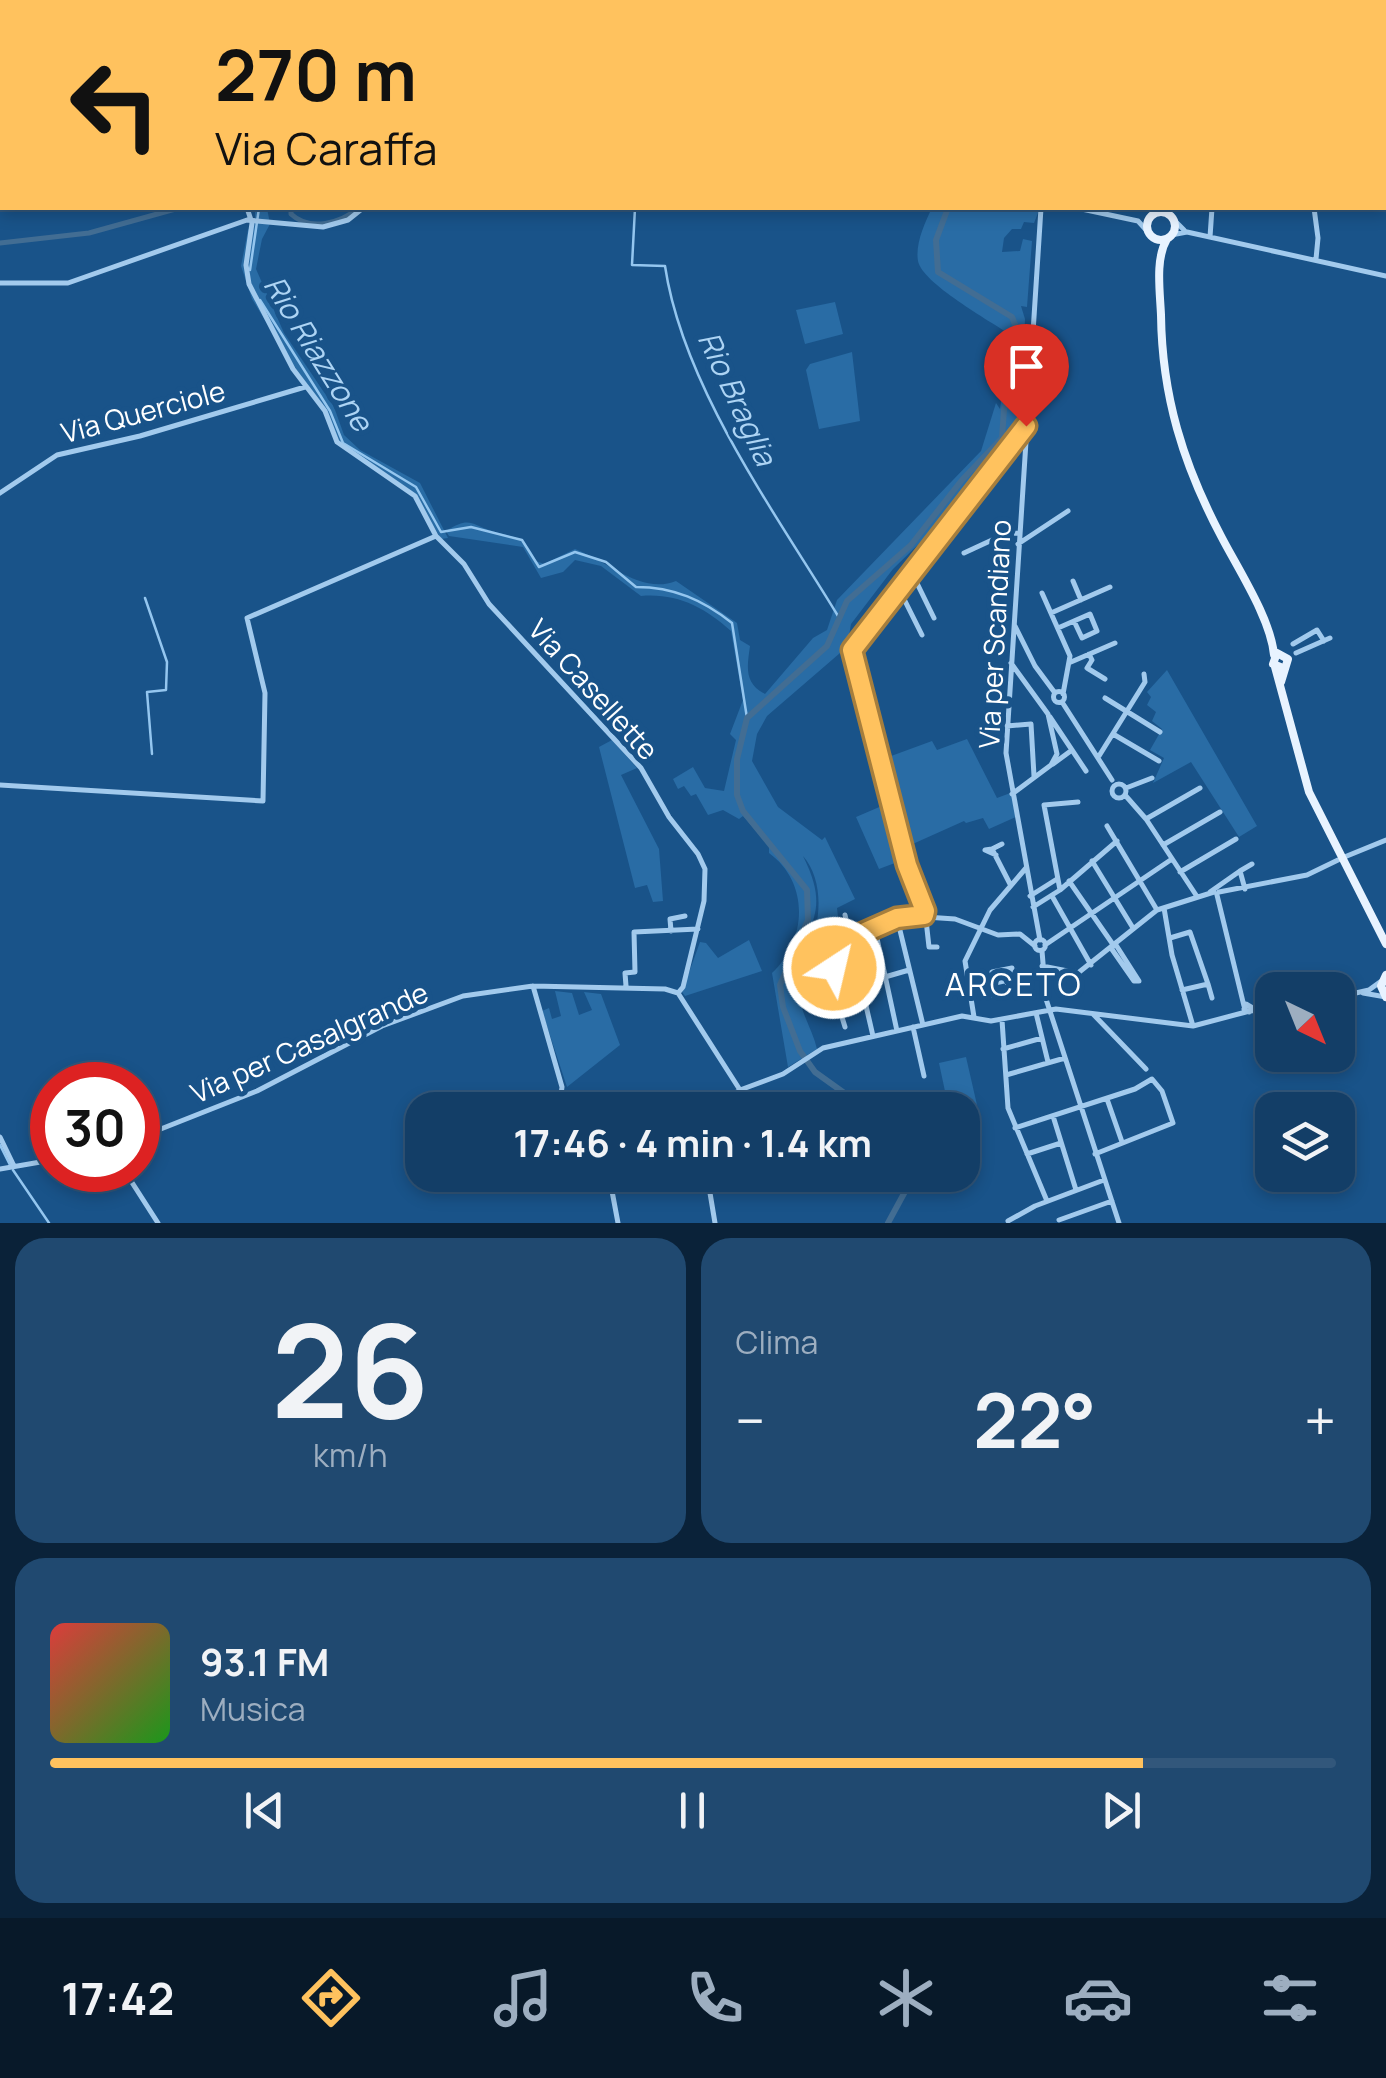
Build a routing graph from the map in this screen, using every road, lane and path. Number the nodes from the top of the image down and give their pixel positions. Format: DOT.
graph roads {
  1 [pos="249,210"];
  2 [pos="360,210"];
  3 [pos="1041,210"];
  4 [pos="1086,210"];
  5 [pos="1212,210"];
  6 [pos="1314,210"];
  7 [pos="1154,212"];
  8 [pos="1170,214"];
  9 [pos="256,219"];
  10 [pos="1129,219"];
  11 [pos="1187,232"];
  12 [pos="1150,235"];
  13 [pos="1169,237"];
  14 [pos="1210,237"];
  15 [pos="1161,259"];
  16 [pos="1316,260"];
  17 [pos="1386,276"];
  18 [pos="0,283"];
  19 [pos="305,387"];
  20 [pos="1026,426"];
  21 [pos="0,493"];
  22 [pos="1068,510"];
  23 [pos="1018,534"];
  24 [pos="436,536"];
  25 [pos="1018,544"];
  26 [pos="964,553"];
  27 [pos="912,573"];
  28 [pos="1073,580"];
  29 [pos="1110,587"];
  30 [pos="899,589"];
  31 [pos="1042,593"];
  32 [pos="1082,600"];
  33 [pos="1098,610"];
  34 [pos="1051,613"];
  35 [pos="1090,614"];
  36 [pos="934,618"];
  37 [pos="1074,621"];
  38 [pos="1014,623"];
  39 [pos="1058,628"];
  40 [pos="922,635"];
  41 [pos="1021,640"];
  42 [pos="1301,640"];
  43 [pos="1012,642"];
  44 [pos="1115,644"];
  45 [pos="1294,644"];
  46 [pos="1304,649"];
  47 [pos="1089,654"];
  48 [pos="1283,659"];
  49 [pos="1071,662"];
  50 [pos="1011,663"];
  51 [pos="1144,674"];
  52 [pos="1106,679"];
  53 [pos="1059,697"];
  54 [pos="1105,698"];
  55 [pos="1047,712"];
  56 [pos="1126,712"];
  57 [pos="1007,726"];
  58 [pos="1160,732"];
  59 [pos="1114,734"];
  60 [pos="1072,750"];
  61 [pos="1099,756"];
  62 [pos="1159,760"];
  63 [pos="1051,765"];
  64 [pos="1086,771"];
  65 [pos="1034,776"];
  66 [pos="1152,778"];
  67 [pos="1115,783"];
  68 [pos="0,785"];
  69 [pos="1200,788"];
  70 [pos="1126,792"];
  71 [pos="1012,794"];
  72 [pos="1078,802"];
  73 [pos="1220,812"];
  74 [pos="1146,819"];
  75 [pos="1107,826"];
  76 [pos="1236,839"];
  77 [pos="1386,840"];
  78 [pos="1117,841"];
  79 [pos="1002,844"];
  80 [pos="1163,846"];
  81 [pos="1172,859"];
  82 [pos="1340,859"];
  83 [pos="1092,861"];
  84 [pos="1252,864"];
  85 [pos="1026,868"];
  86 [pos="1240,871"];
  87 [pos="1180,872"];
  88 [pos="1058,878"];
  89 [pos="1070,881"];
  90 [pos="1141,881"];
  91 [pos="1010,884"];
  92 [pos="1245,889"];
  93 [pos="1060,890"];
  94 [pos="1215,893"];
  95 [pos="1196,895"];
  96 [pos="1030,896"];
  97 [pos="1052,896"];
  98 [pos="1114,899"];
  99 [pos="1033,906"];
  100 [pos="1160,909"];
  101 [pos="1092,914"];
  102 [pos="845,915"];
  103 [pos="924,915"];
  104 [pos="685,916"];
  105 [pos="897,918"];
  106 [pos="982,926"];
  107 [pos="875,928"];
  108 [pos="1133,928"];
  109 [pos="698,929"];
  110 [pos="1070,930"];
  111 [pos="671,931"];
  112 [pos="853,938"];
  113 [pos="1170,938"];
  114 [pos="1038,944"];
  115 [pos="1386,944"];
  116 [pos="1114,946"];
  117 [pos="829,948"];
  118 [pos="937,948"];
  119 [pos="818,951"];
  120 [pos="1091,965"];
  121 [pos="1042,967"];
  122 [pos="910,970"];
  123 [pos="1019,973"];
  124 [pos="885,976"];
  125 [pos="1384,978"];
  126 [pos="860,981"];
  127 [pos="1208,984"];
  128 [pos="532,986"];
  129 [pos="626,986"];
  130 [pos="836,990"];
  131 [pos="1182,990"];
  132 [pos="1360,993"];
  133 [pos="678,994"];
  134 [pos="1355,994"];
  135 [pos="816,997"];
  136 [pos="1386,997"];
  137 [pos="1212,998"];
  138 [pos="1246,1008"];
  139 [pos="1255,1008"];
  140 [pos="1050,1010"];
  141 [pos="1036,1013"];
  142 [pos="1093,1014"];
  143 [pos="974,1017"];
  144 [pos="1002,1020"];
  145 [pos="923,1025"];
  146 [pos="1193,1026"];
  147 [pos="845,1027"];
  148 [pos="913,1028"];
  149 [pos="898,1031"];
  150 [pos="873,1036"];
  151 [pos="1042,1038"];
  152 [pos="1003,1049"];
  153 [pos="1065,1058"];
  154 [pos="1048,1062"];
  155 [pos="1146,1069"];
  156 [pos="924,1076"];
  157 [pos="1005,1076"];
  158 [pos="740,1090"];
  159 [pos="561,1092"];
  160 [pos="737,1092"];
  161 [pos="1107,1099"];
  162 [pos="1081,1107"];
  163 [pos="1053,1116"];
  164 [pos="1016,1128"];
  165 [pos="160,1129"];
  166 [pos="0,1137"];
  167 [pos="1061,1142"];
  168 [pos="1122,1142"];
  169 [pos="1028,1154"];
  170 [pos="1095,1154"];
  171 [pos="30,1163"];
  172 [pos="14,1166"];
  173 [pos="0,1169"];
  174 [pos="1104,1180"];
  175 [pos="1076,1190"];
  176 [pos="138,1192"];
  177 [pos="612,1192"];
  178 [pos="710,1192"];
  179 [pos="1047,1201"];
  180 [pos="1112,1201"];
  181 [pos="1059,1220"];
  182 [pos="1008,1222"];
  183 [pos="158,1223"];
  184 [pos="618,1223"];
  185 [pos="715,1223"];
  186 [pos="1119,1223"];
  1 -- 9 [label="street"];
  2 -- 9 [label="street"];
  3 -- 20 [label="street, Via per Scandiano"];
  4 -- 10 [label="street"];
  5 -- 14 [label="street"];
  6 -- 16 [label="street"];
  7 -- 8 [label="main road"];
  7 -- 10 [label="street"];
  7 -- 12 [label="main road"];
  8 -- 11 [label="street"];
  8 -- 13 [label="main road"];
  9 -- 18 [label="street"];
  9 -- 19 [label="street, Via Casellette"];
  10 -- 12 [label="street"];
  11 -- 13 [label="street"];
  11 -- 14 [label="street"];
  12 -- 13 [label="main road"];
  12 -- 15 [label="main road"];
  13 -- 15 [label="main road"];
  14 -- 16 [label="street"];
  15 -- 48 [label="main road"];
  16 -- 17 [label="street"];
  19 -- 21 [label="street, Via Querciole"];
  19 -- 24 [label="street, Via Casellette"];
  20 -- 23 [label="street, Via per Scandiano"];
  20 -- 27 [label="street"];
  22 -- 25 [label="street"];
  23 -- 25 [label="street, Via per Scandiano"];
  23 -- 26 [label="street"];
  24 -- 68 [label="street"];
  24 -- 109 [label="street, Via Casellette"];
  25 -- 38 [label="street, Via per Scandiano"];
  27 -- 30 [label="street"];
  27 -- 36 [label="street"];
  28 -- 32 [label="street"];
  29 -- 32 [label="street"];
  30 -- 40 [label="street"];
  30 -- 103 [label="street"];
  31 -- 34 [label="street"];
  32 -- 34 [label="street"];
  33 -- 35 [label="street"];
  34 -- 39 [label="street"];
  35 -- 37 [label="street"];
  35 -- 37 [label="street"];
  37 -- 39 [label="street"];
  38 -- 41 [label="street"];
  38 -- 43 [label="street, Via per Scandiano"];
  39 -- 49 [label="street"];
  41 -- 43 [label="street"];
  41 -- 53 [label="street"];
  42 -- 45 [label="street"];
  42 -- 46 [label="street"];
  42 -- 46 [label="street"];
  43 -- 50 [label="street, Via per Scandiano"];
  44 -- 47 [label="street"];
  46 -- 48 [label="street"];
  47 -- 49 [label="street"];
  47 -- 52 [label="street"];
  48 -- 82 [label="main road"];
  49 -- 53 [label="street"];
  50 -- 55 [label="street"];
  50 -- 57 [label="street, Via per Scandiano"];
  51 -- 56 [label="street"];
  53 -- 55 [label="street"];
  53 -- 61 [label="street"];
  54 -- 56 [label="street"];
  55 -- 60 [label="street"];
  55 -- 63 [label="street"];
  56 -- 58 [label="street"];
  56 -- 59 [label="street"];
  57 -- 65 [label="street"];
  57 -- 71 [label="street, Via per Scandiano"];
  59 -- 61 [label="street"];
  59 -- 62 [label="street"];
  60 -- 63 [label="street"];
  60 -- 64 [label="street"];
  61 -- 67 [label="street"];
  63 -- 65 [label="street"];
  65 -- 71 [label="street"];
  66 -- 70 [label="street"];
  67 -- 70 [label="street"];
  67 -- 70 [label="street"];
  69 -- 74 [label="street"];
  70 -- 74 [label="street"];
  71 -- 85 [label="street, Via per Scandiano"];
  72 -- 88 [label="street"];
  73 -- 80 [label="street"];
  74 -- 80 [label="street"];
  75 -- 78 [label="street"];
  76 -- 87 [label="street"];
  77 -- 82 [label="street"];
  78 -- 83 [label="street"];
  78 -- 90 [label="street"];
  79 -- 91 [label="street"];
  80 -- 81 [label="street"];
  81 -- 87 [label="street"];
  81 -- 90 [label="street"];
  82 -- 92 [label="street"];
  82 -- 115 [label="main road"];
  83 -- 89 [label="street"];
  83 -- 98 [label="street"];
  84 -- 86 [label="street"];
  85 -- 91 [label="street"];
  85 -- 96 [label="street, Via per Scandiano"];
  86 -- 92 [label="street"];
  86 -- 94 [label="street"];
  87 -- 95 [label="street"];
  88 -- 93 [label="street"];
  88 -- 96 [label="street"];
  89 -- 93 [label="street"];
  89 -- 101 [label="street"];
  90 -- 98 [label="street"];
  90 -- 100 [label="street"];
  91 -- 106 [label="street"];
  92 -- 94 [label="street"];
  93 -- 97 [label="street"];
  94 -- 95 [label="street"];
  94 -- 138 [label="street"];
  95 -- 100 [label="street"];
  96 -- 99 [label="street, Via per Scandiano"];
  97 -- 99 [label="street"];
  97 -- 110 [label="street"];
  98 -- 101 [label="street"];
  98 -- 108 [label="street"];
  99 -- 114 [label="street, Via per Scandiano"];
  100 -- 108 [label="street"];
  100 -- 113 [label="street"];
  101 -- 110 [label="street"];
  101 -- 116 [label="street"];
  102 -- 112 [label="street"];
  103 -- 105 [label="street"];
  103 -- 106 [label="street"];
  103 -- 118 [label="street"];
  104 -- 111 [label="street"];
  105 -- 107 [label="street"];
  105 -- 122 [label="street"];
  106 -- 114 [label="street"];
  106 -- 143 [label="street"];
  107 -- 112 [label="street"];
  107 -- 124 [label="street"];
  108 -- 116 [label="street"];
  109 -- 111 [label="street"];
  109 -- 133 [label="street, Via Casellette"];
  110 -- 114 [label="street"];
  110 -- 120 [label="street"];
  111 -- 129 [label="street"];
  112 -- 117 [label="street"];
  112 -- 126 [label="street"];
  113 -- 127 [label="street"];
  113 -- 131 [label="street"];
  114 -- 121 [label="street, Via per Scandiano"];
  116 -- 116 [label="street"];
  116 -- 120 [label="street"];
  117 -- 119 [label="street"];
  117 -- 130 [label="street"];
  120 -- 121 [label="street"];
  121 -- 123 [label="street"];
  121 -- 140 [label="street, Via per Scandiano"];
  122 -- 124 [label="street"];
  122 -- 145 [label="street"];
  124 -- 126 [label="street"];
  124 -- 149 [label="street"];
  125 -- 132 [label="street"];
  125 -- 136 [label="main road"];
  126 -- 130 [label="street"];
  126 -- 150 [label="street"];
  127 -- 131 [label="street"];
  127 -- 137 [label="street"];
  128 -- 133 [label="street, Via per Casalgrande"];
  128 -- 159 [label="street"];
  128 -- 165 [label="street, Via per Casalgrande"];
  130 -- 135 [label="street"];
  130 -- 147 [label="street"];
  131 -- 146 [label="street"];
  132 -- 134 [label="street"];
  132 -- 136 [label="street"];
  133 -- 158 [label="street"];
  138 -- 139 [label="street"];
  138 -- 146 [label="street"];
  140 -- 141 [label="street"];
  140 -- 142 [label="street"];
  140 -- 153 [label="street, Via per Scandiano"];
  141 -- 144 [label="street"];
  141 -- 151 [label="street"];
  142 -- 146 [label="street"];
  142 -- 155 [label="street"];
  143 -- 144 [label="street"];
  143 -- 145 [label="street"];
  144 -- 152 [label="street"];
  145 -- 148 [label="street"];
  148 -- 149 [label="street"];
  148 -- 156 [label="street"];
  149 -- 150 [label="street"];
  150 -- 158 [label="street"];
  151 -- 152 [label="street"];
  151 -- 154 [label="street"];
  152 -- 157 [label="street"];
  153 -- 154 [label="street"];
  153 -- 162 [label="street, Via per Scandiano"];
  154 -- 157 [label="street"];
  157 -- 164 [label="street"];
  158 -- 160 [label="street"];
  161 -- 162 [label="street"];
  161 -- 168 [label="street"];
  161 -- 168 [label="street"];
  162 -- 163 [label="street"];
  162 -- 170 [label="street, Via per Scandiano"];
  163 -- 164 [label="street"];
  163 -- 167 [label="street"];
  164 -- 169 [label="street"];
  166 -- 172 [label="street"];
  167 -- 169 [label="street"];
  167 -- 175 [label="street"];
  168 -- 170 [label="street"];
  169 -- 179 [label="street"];
  170 -- 174 [label="street, Via per Scandiano"];
  171 -- 172 [label="street"];
  172 -- 173 [label="street"];
  174 -- 175 [label="street"];
  174 -- 180 [label="street, Via per Scandiano"];
  175 -- 179 [label="street"];
  176 -- 183 [label="street"];
  177 -- 184 [label="street"];
  178 -- 185 [label="street"];
  179 -- 182 [label="street"];
  180 -- 181 [label="street"];
  180 -- 186 [label="street, Via per Scandiano"];
}
